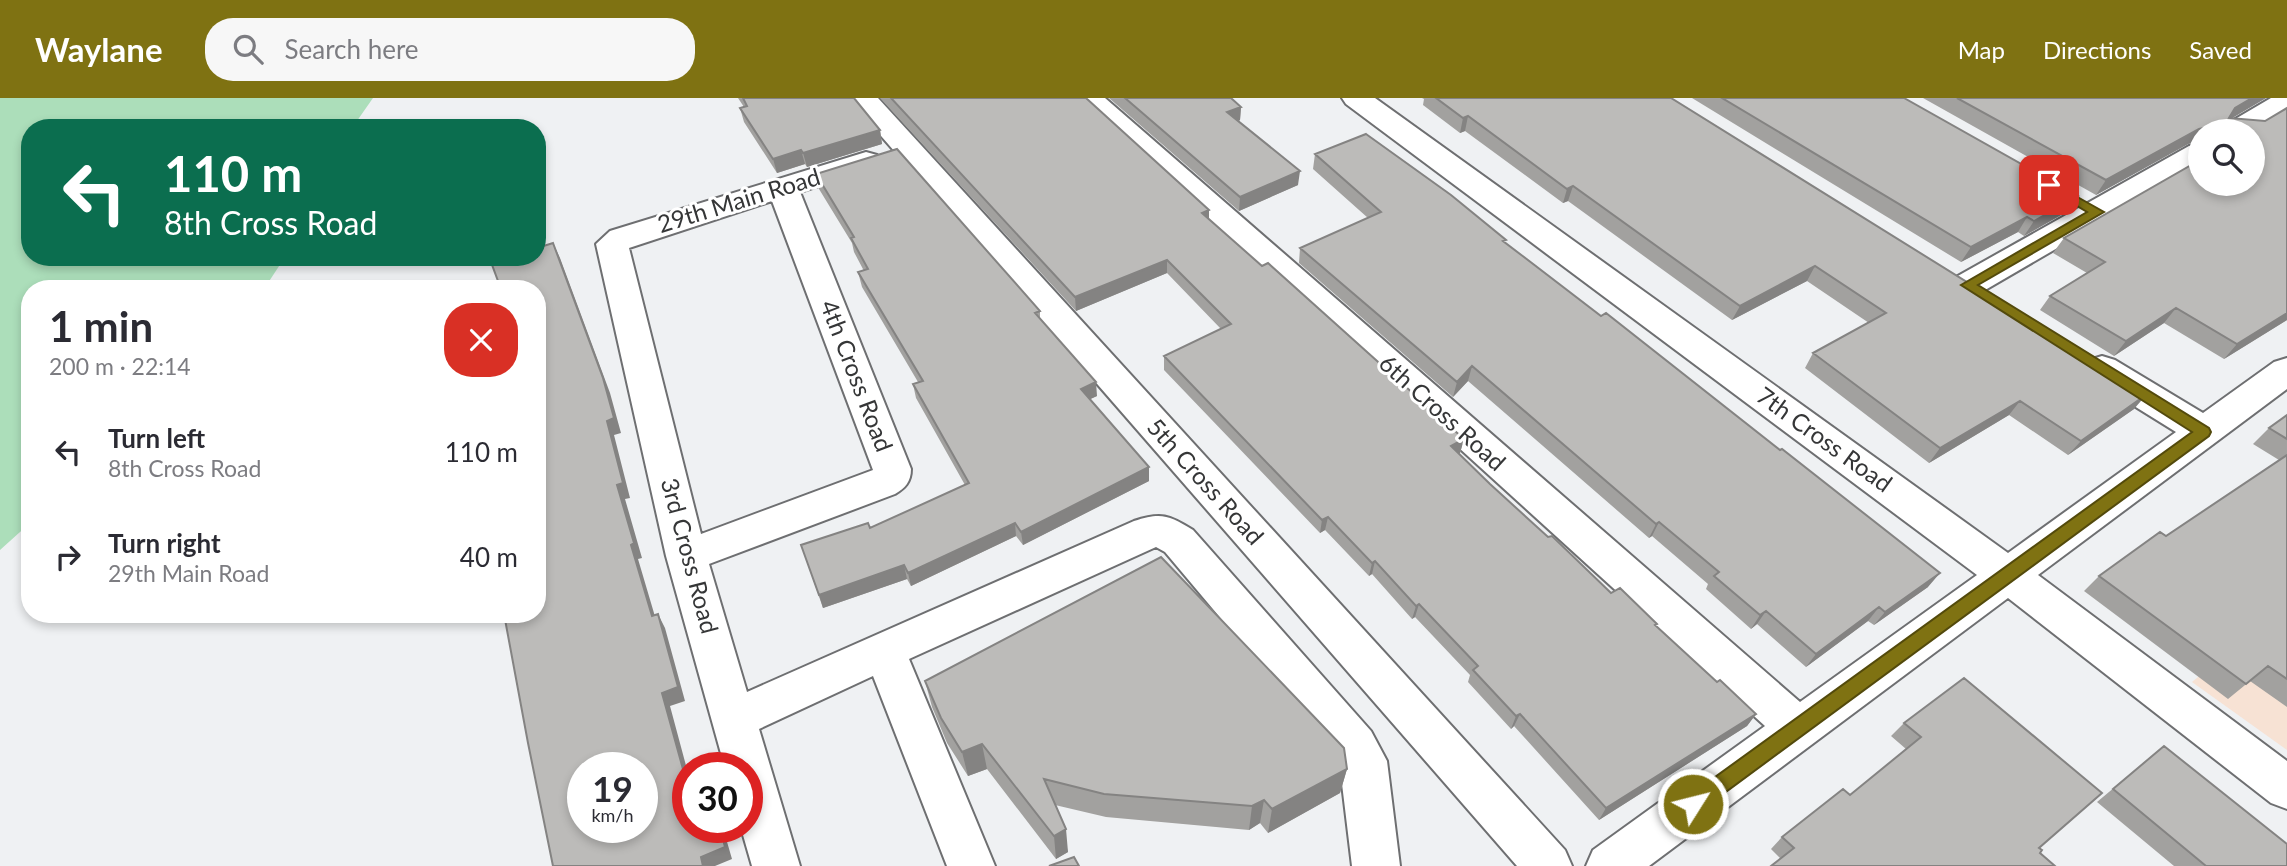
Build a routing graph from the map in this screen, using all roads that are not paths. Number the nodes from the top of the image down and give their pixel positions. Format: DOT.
graph roads {
  1 [pos="862,98"];
  2 [pos="1088,98"];
  3 [pos="1356,98"];
  4 [pos="2287,101"];
  5 [pos="2256,119"];
  6 [pos="907,148"];
  7 [pos="2188,158"];
  8 [pos="783,188"];
  9 [pos="612,244"];
  10 [pos="2003,307"];
  11 [pos="2074,351"];
  12 [pos="2287,371"];
  13 [pos="2204,432"];
  14 [pos="686,556"];
  15 [pos="2008,575"];
  16 [pos="884,650"];
  17 [pos="734,719"];
  18 [pos="1797,727"];
  19 [pos="2287,789"];
  20 [pos="776,866"];
  21 [pos="971,866"];
  22 [pos="1376,866"];
  23 [pos="1548,866"];
  24 [pos="1610,866"];
  1 -- 6 [label="street, 5th Cross Road"];
  2 -- 18 [label="street, 6th Cross Road"];
  3 -- 15 [label="street, 7th Cross Road"];
  4 -- 5 [label="street"];
  6 -- 8 [label="street, 29th Main Road"];
  6 -- 23 [label="street, 5th Cross Road"];
  7 -- 10 [label="street"];
  8 -- 9 [label="street, 29th Main Road"];
  8 -- 14 [label="street, 4th Cross Road"];
  9 -- 14 [label="street, 3rd Cross Road"];
  11 -- 13 [label="street"];
  12 -- 13 [label="street"];
  13 -- 15 [label="street"];
  14 -- 17 [label="street, 3rd Cross Road"];
  15 -- 18 [label="street"];
  15 -- 19 [label="street, 7th Cross Road"];
  16 -- 17 [label="street"];
  16 -- 21 [label="street"];
  16 -- 22 [label="street"];
  17 -- 20 [label="street, 3rd Cross Road"];
  18 -- 24 [label="street"];
}
